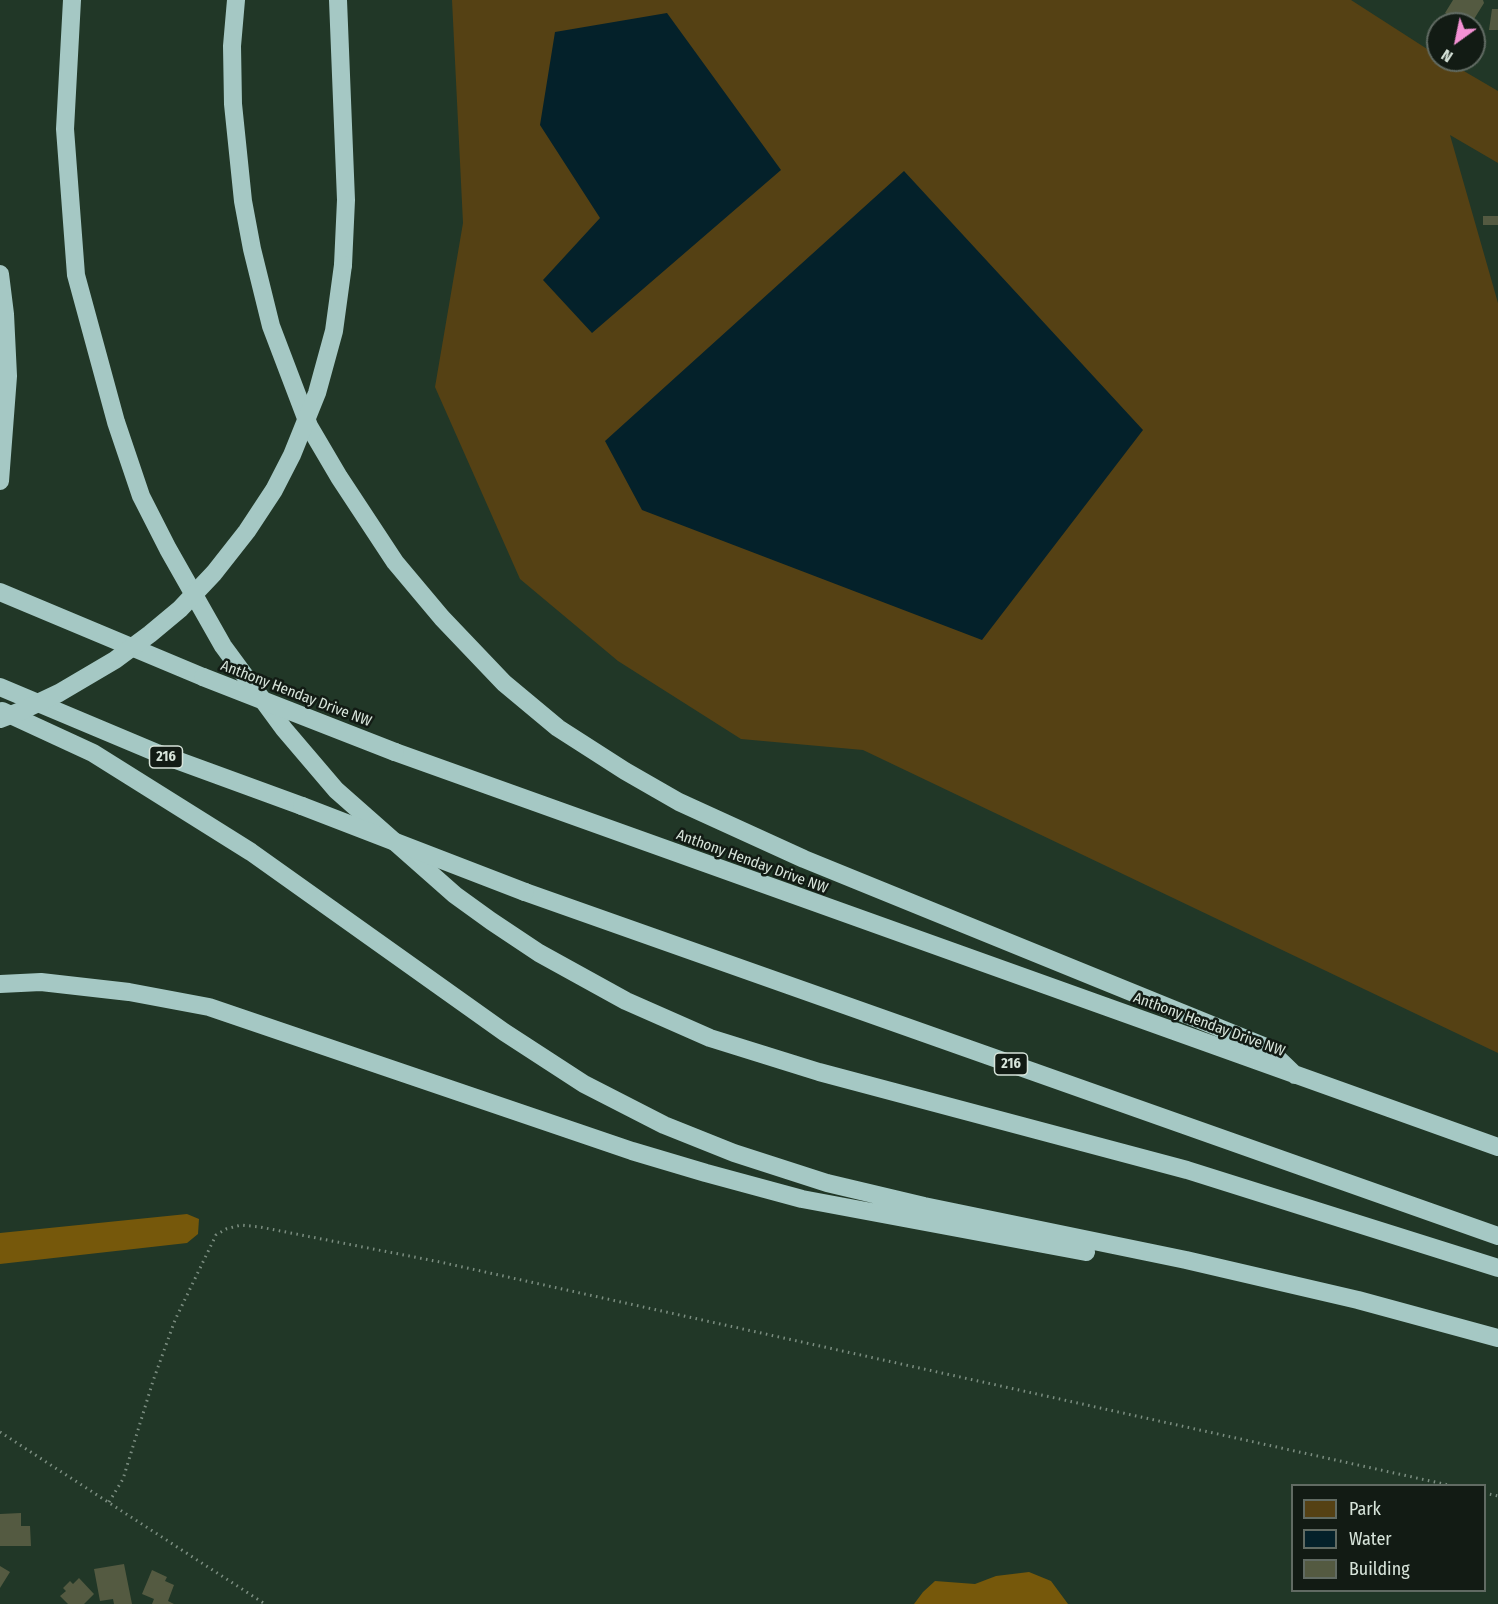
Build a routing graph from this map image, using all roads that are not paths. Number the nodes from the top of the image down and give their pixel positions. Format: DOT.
graph roads {
  1 [pos="72,0"];
  2 [pos="236,0"];
  3 [pos="338,0"];
  4 [pos="0,274"];
  5 [pos="0,481"];
  6 [pos="0,592"];
  7 [pos="0,687"];
  8 [pos="0,710"];
  9 [pos="0,719"];
  10 [pos="0,984"];
  11 [pos="1295,1075"];
  12 [pos="1498,1147"];
  13 [pos="1498,1236"];
  14 [pos="1498,1268"];
  15 [pos="1278,1283"];
  16 [pos="1498,1338"];
  1 -- 14 [label="highway"];
  2 -- 11 [label="highway"];
  3 -- 9 [label="highway, bridge"];
  4 -- 5 [label="highway"];
  6 -- 11 [label="highway, Anthony Henday Drive NW, bridge"];
  7 -- 13 [label="highway, 216, bridge"];
  8 -- 15 [label="highway"];
  10 -- 15 [label="highway"];
  11 -- 12 [label="highway, Anthony Henday Drive NW"];
  15 -- 16 [label="highway"];
}
